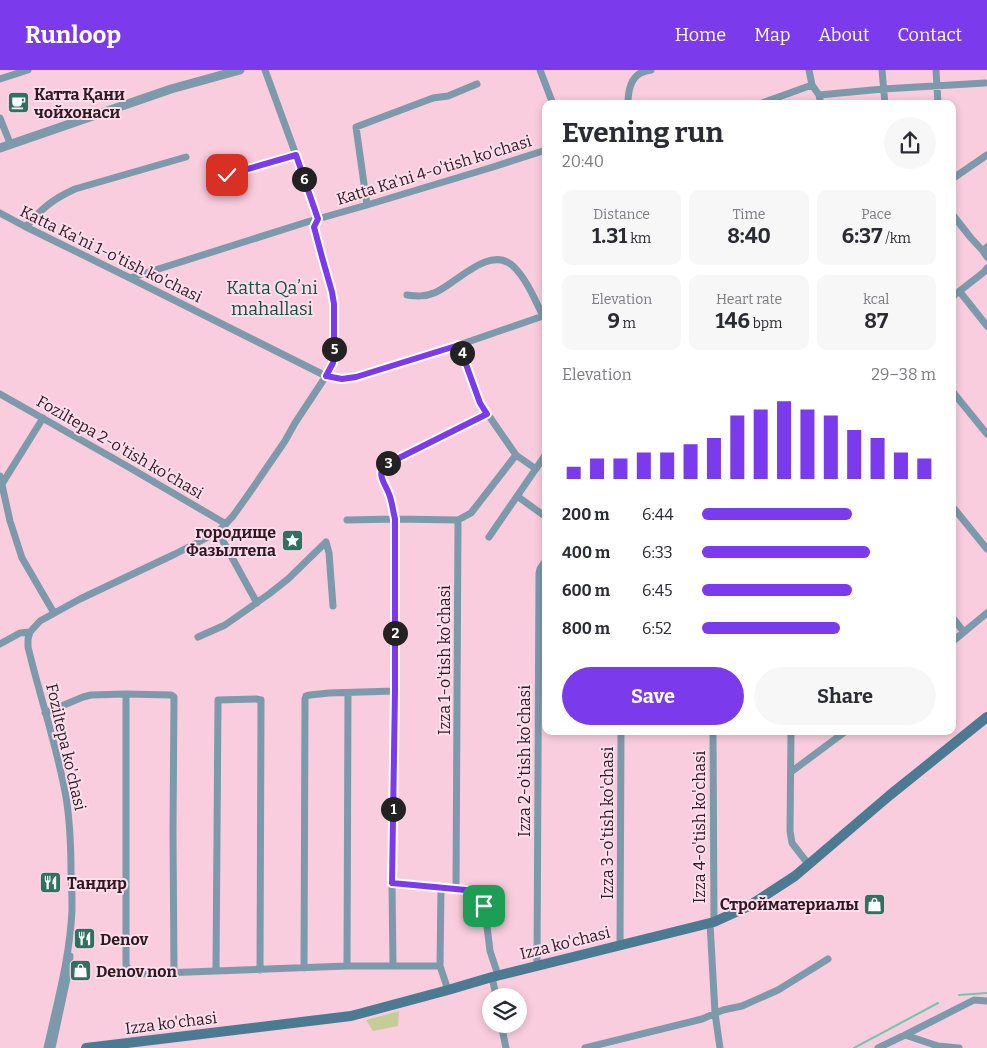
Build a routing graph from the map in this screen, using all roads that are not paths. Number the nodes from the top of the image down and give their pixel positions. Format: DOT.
graph roads {
  1 [pos="28,70"];
  2 [pos="240,70"];
  3 [pos="265,70"];
  4 [pos="540,70"];
  5 [pos="650,70"];
  6 [pos="809,70"];
  7 [pos="882,70"];
  8 [pos="936,70"];
  9 [pos="0,79"];
  10 [pos="985,83"];
  11 [pos="477,84"];
  12 [pos="812,85"];
  13 [pos="937,86"];
  14 [pos="883,89"];
  15 [pos="819,95"];
  16 [pos="551,100"];
  17 [pos="628,100"];
  18 [pos="770,100"];
  19 [pos="820,100"];
  20 [pos="884,100"];
  21 [pos="938,100"];
  22 [pos="0,118"];
  23 [pos="10,143"];
  24 [pos="0,148"];
  25 [pos="542,151"];
  26 [pos="296,155"];
  27 [pos="987,155"];
  28 [pos="186,157"];
  29 [pos="227,175"];
  30 [pos="956,176"];
  31 [pos="367,205"];
  32 [pos="0,213"];
  33 [pos="318,219"];
  34 [pos="956,219"];
  35 [pos="26,227"];
  36 [pos="986,251"];
  37 [pos="987,268"];
  38 [pos="130,278"];
  39 [pos="960,292"];
  40 [pos="956,294"];
  41 [pos="407,295"];
  42 [pos="542,310"];
  43 [pos="542,316"];
  44 [pos="987,326"];
  45 [pos="459,345"];
  46 [pos="326,376"];
  47 [pos="0,394"];
  48 [pos="956,396"];
  49 [pos="487,414"];
  50 [pos="43,418"];
  51 [pos="987,434"];
  52 [pos="516,455"];
  53 [pos="542,461"];
  54 [pos="536,469"];
  55 [pos="0,476"];
  56 [pos="2,484"];
  57 [pos="517,496"];
  58 [pos="956,511"];
  59 [pos="542,514"];
  60 [pos="395,519"];
  61 [pos="347,520"];
  62 [pos="458,520"];
  63 [pos="226,524"];
  64 [pos="218,532"];
  65 [pos="489,537"];
  66 [pos="987,550"];
  67 [pos="542,566"];
  68 [pos="256,603"];
  69 [pos="333,606"];
  70 [pos="987,613"];
  71 [pos="54,614"];
  72 [pos="956,623"];
  73 [pos="30,632"];
  74 [pos="964,632"];
  75 [pos="198,637"];
  76 [pos="956,639"];
  77 [pos="0,644"];
  78 [pos="395,691"];
  79 [pos="348,693"];
  80 [pos="126,694"];
  81 [pos="45,713"];
  82 [pos="987,717"];
  83 [pos="621,735"];
  84 [pos="713,735"];
  85 [pos="792,735"];
  86 [pos="841,735"];
  87 [pos="791,772"];
  88 [pos="809,865"];
  89 [pos="392,883"];
  90 [pos="441,887"];
  91 [pos="456,888"];
  92 [pos="712,923"];
  93 [pos="70,931"];
  94 [pos="620,945"];
  95 [pos="828,959"];
  96 [pos="537,965"];
  97 [pos="347,966"];
  98 [pos="393,966"];
  99 [pos="440,966"];
  100 [pos="304,968"];
  101 [pos="260,970"];
  102 [pos="216,971"];
  103 [pos="174,973"];
  104 [pos="495,976"];
  105 [pos="496,988"];
  106 [pos="448,990"];
  107 [pos="987,1001"];
  108 [pos="715,1013"];
  109 [pos="503,1033"];
  110 [pos="905,1035"];
  111 [pos="939,1047"];
  112 [pos="47,1048"];
  113 [pos="52,1048"];
  114 [pos="86,1048"];
  115 [pos="506,1048"];
  116 [pos="585,1048"];
  117 [pos="720,1048"];
  118 [pos="878,1048"];
  119 [pos="959,1048"];
  1 -- 9 [label="street"];
  2 -- 23 [label="street"];
  3 -- 26 [label="street"];
  4 -- 16 [label="street"];
  5 -- 17 [label="street"];
  6 -- 12 [label="street"];
  7 -- 14 [label="street"];
  8 -- 13 [label="street"];
  10 -- 13 [label="street"];
  11 -- 31 [label="street"];
  12 -- 15 [label="street"];
  12 -- 18 [label="street"];
  13 -- 14 [label="street"];
  13 -- 21 [label="street"];
  14 -- 15 [label="street"];
  14 -- 20 [label="street"];
  15 -- 19 [label="street"];
  22 -- 23 [label="street"];
  23 -- 24 [label="street"];
  25 -- 31 [label="street, Katta Ka'ni 4-o'tish ko'chasi"];
  26 -- 29 [label="street"];
  26 -- 33 [label="street"];
  27 -- 30 [label="street"];
  28 -- 35 [label="street"];
  31 -- 33 [label="street, Katta Ka'ni 4-o'tish ko'chasi"];
  32 -- 35 [label="street, Katta Ka'ni 1-o'tish ko'chasi"];
  33 -- 38 [label="street, Katta Ka'ni 4-o'tish ko'chasi"];
  33 -- 46 [label="street"];
  34 -- 36 [label="street"];
  35 -- 38 [label="street, Katta Ka'ni 1-o'tish ko'chasi"];
  37 -- 39 [label="street"];
  38 -- 46 [label="street, Katta Ka'ni 1-o'tish ko'chasi"];
  39 -- 40 [label="street"];
  39 -- 44 [label="street"];
  41 -- 42 [label="street"];
  43 -- 45 [label="street, Katta Ka'ni 1-o'tish ko'chasi"];
  45 -- 46 [label="street, Katta Ka'ni 1-o'tish ko'chasi"];
  45 -- 49 [label="street"];
  46 -- 63 [label="street"];
  47 -- 50 [label="street, Foziltepa 2-o'tish ko'chasi"];
  48 -- 51 [label="street"];
  49 -- 52 [label="street"];
  49 -- 60 [label="street"];
  50 -- 56 [label="street"];
  50 -- 63 [label="street, Foziltepa 2-o'tish ko'chasi"];
  52 -- 54 [label="street"];
  52 -- 62 [label="street"];
  53 -- 54 [label="street"];
  54 -- 57 [label="street"];
  55 -- 56 [label="street"];
  56 -- 71 [label="street"];
  57 -- 59 [label="street"];
  57 -- 65 [label="street"];
  58 -- 66 [label="street"];
  60 -- 61 [label="street"];
  60 -- 62 [label="street"];
  60 -- 78 [label="street"];
  62 -- 91 [label="street, Izza 1-o'tish ko'chasi"];
  63 -- 64 [label="street"];
  64 -- 68 [label="street"];
  64 -- 71 [label="street"];
  67 -- 96 [label="street, Izza 2-o'tish ko'chasi"];
  68 -- 69 [label="street"];
  68 -- 75 [label="street"];
  70 -- 74 [label="street"];
  71 -- 73 [label="street"];
  72 -- 74 [label="street"];
  73 -- 77 [label="street"];
  73 -- 81 [label="street, Foziltepa ko'chasi"];
  74 -- 76 [label="street"];
  78 -- 79 [label="street"];
  78 -- 89 [label="street"];
  79 -- 97 [label="street"];
  79 -- 100 [label="street"];
  80 -- 81 [label="street"];
  80 -- 103 [label="street"];
  80 -- 103 [label="street"];
  81 -- 93 [label="street, Foziltepa ko'chasi"];
  82 -- 88 [label="main road, Izza ko'chasi"];
  83 -- 94 [label="street, Izza 3-o'tish ko'chasi"];
  84 -- 92 [label="street, Izza 4-o'tish ko'chasi"];
  85 -- 87 [label="street"];
  86 -- 87 [label="street"];
  87 -- 88 [label="street"];
  88 -- 92 [label="main road, Izza ko'chasi"];
  89 -- 90 [label="street"];
  89 -- 98 [label="street"];
  90 -- 91 [label="street"];
  90 -- 99 [label="street"];
  91 -- 104 [label="street"];
  92 -- 94 [label="main road, Izza ko'chasi"];
  92 -- 108 [label="street, Izza 4-o'tish ko'chasi"];
  93 -- 112 [label="street, Foziltepa ko'chasi"];
  93 -- 113 [label="street, Foziltepa ko'chasi"];
  94 -- 96 [label="main road, Izza ko'chasi"];
  95 -- 108 [label="street"];
  96 -- 104 [label="main road, Izza ko'chasi"];
  97 -- 98 [label="street"];
  97 -- 100 [label="street"];
  98 -- 99 [label="street"];
  99 -- 106 [label="street"];
  100 -- 101 [label="street"];
  101 -- 102 [label="street"];
  101 -- 102 [label="street"];
  102 -- 103 [label="street"];
  104 -- 105 [label="street"];
  104 -- 106 [label="main road, Izza ko'chasi"];
  106 -- 114 [label="main road, Izza ko'chasi"];
  107 -- 110 [label="street"];
  108 -- 116 [label="street"];
  108 -- 117 [label="street, Izza 4-o'tish ko'chasi"];
  109 -- 115 [label="street"];
  110 -- 111 [label="street"];
  110 -- 118 [label="street"];
  111 -- 119 [label="street"];
}
